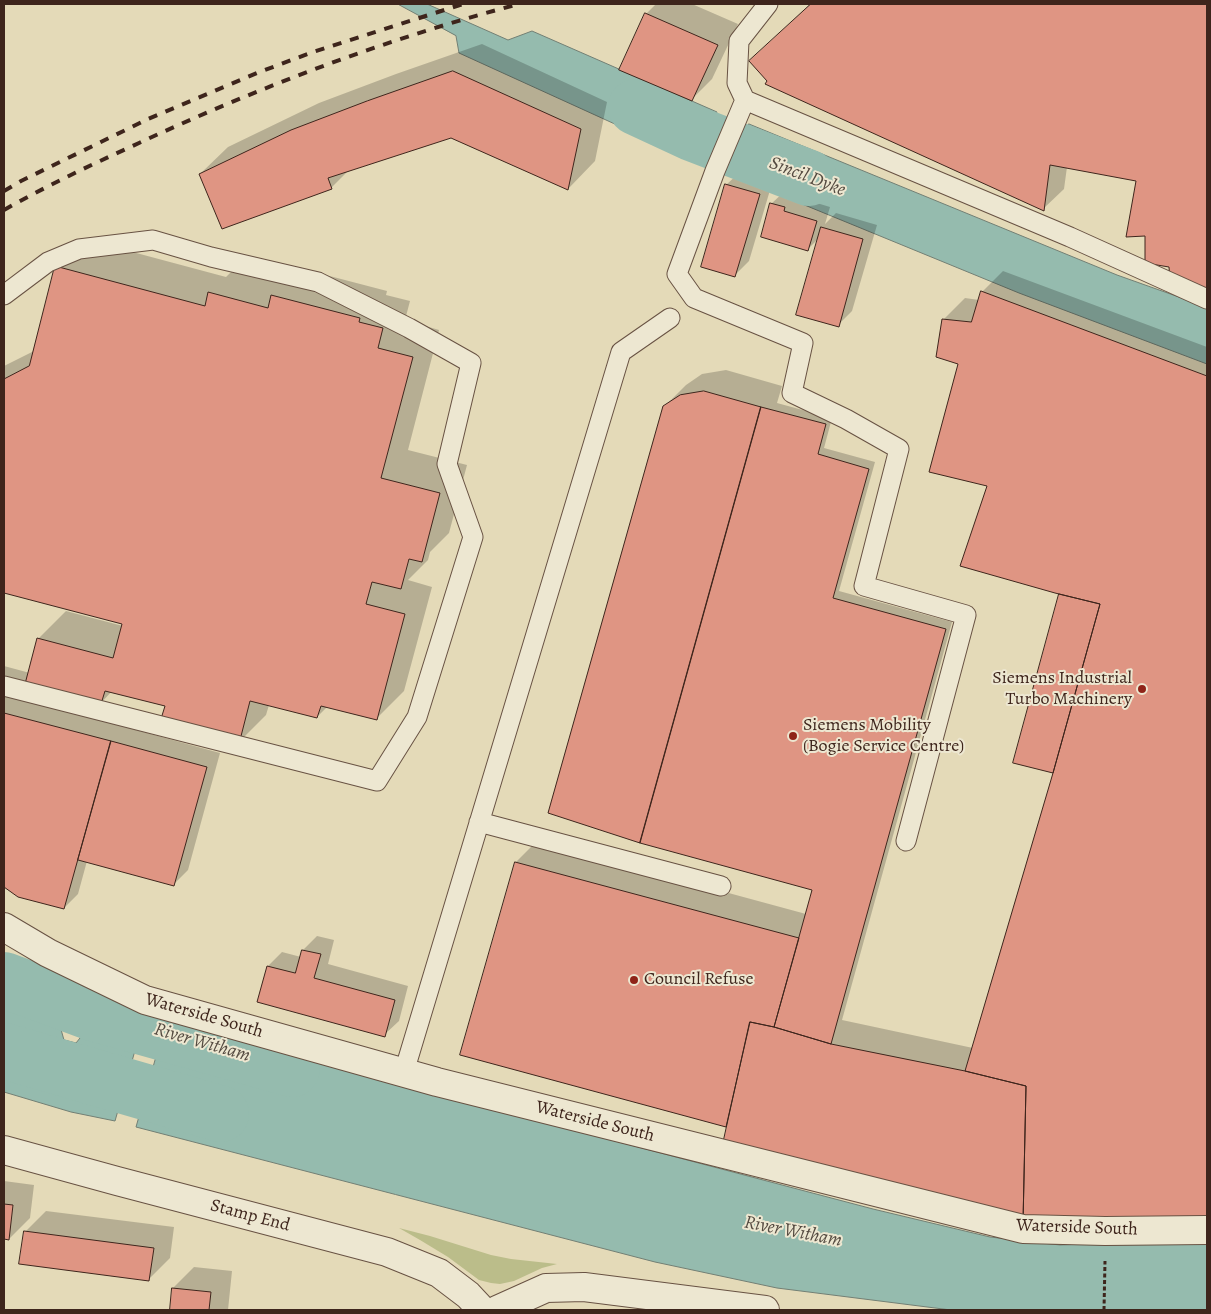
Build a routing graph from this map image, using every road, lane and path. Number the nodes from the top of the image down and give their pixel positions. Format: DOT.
graph roads {
  1 [pos="768,4"];
  2 [pos="745,100"];
  3 [pos="4,295"];
  4 [pos="1207,299"];
  5 [pos="670,318"];
  6 [pos="4,686"];
  7 [pos="479,822"];
  8 [pos="906,841"];
  9 [pos="721,886"];
  10 [pos="4,927"];
  11 [pos="404,1072"];
  12 [pos="4,1150"];
  13 [pos="1207,1230"];
  14 [pos="1105,1255"];
  15 [pos="482,1310"];
  16 [pos="498,1310"];
  17 [pos="765,1310"];
  18 [pos="1104,1310"];
  1 -- 2 [label="lane"];
  2 -- 4 [label="lane"];
  2 -- 8 [label="lane"];
  3 -- 6 [label="lane"];
  5 -- 7 [label="lane"];
  7 -- 9 [label="lane"];
  7 -- 11 [label="lane"];
  10 -- 11 [label="street, Waterside South"];
  11 -- 13 [label="street, Waterside South"];
  12 -- 15 [label="street, Stamp End"];
  14 -- 18 [label="path"];
  16 -- 17 [label="street"];
}
